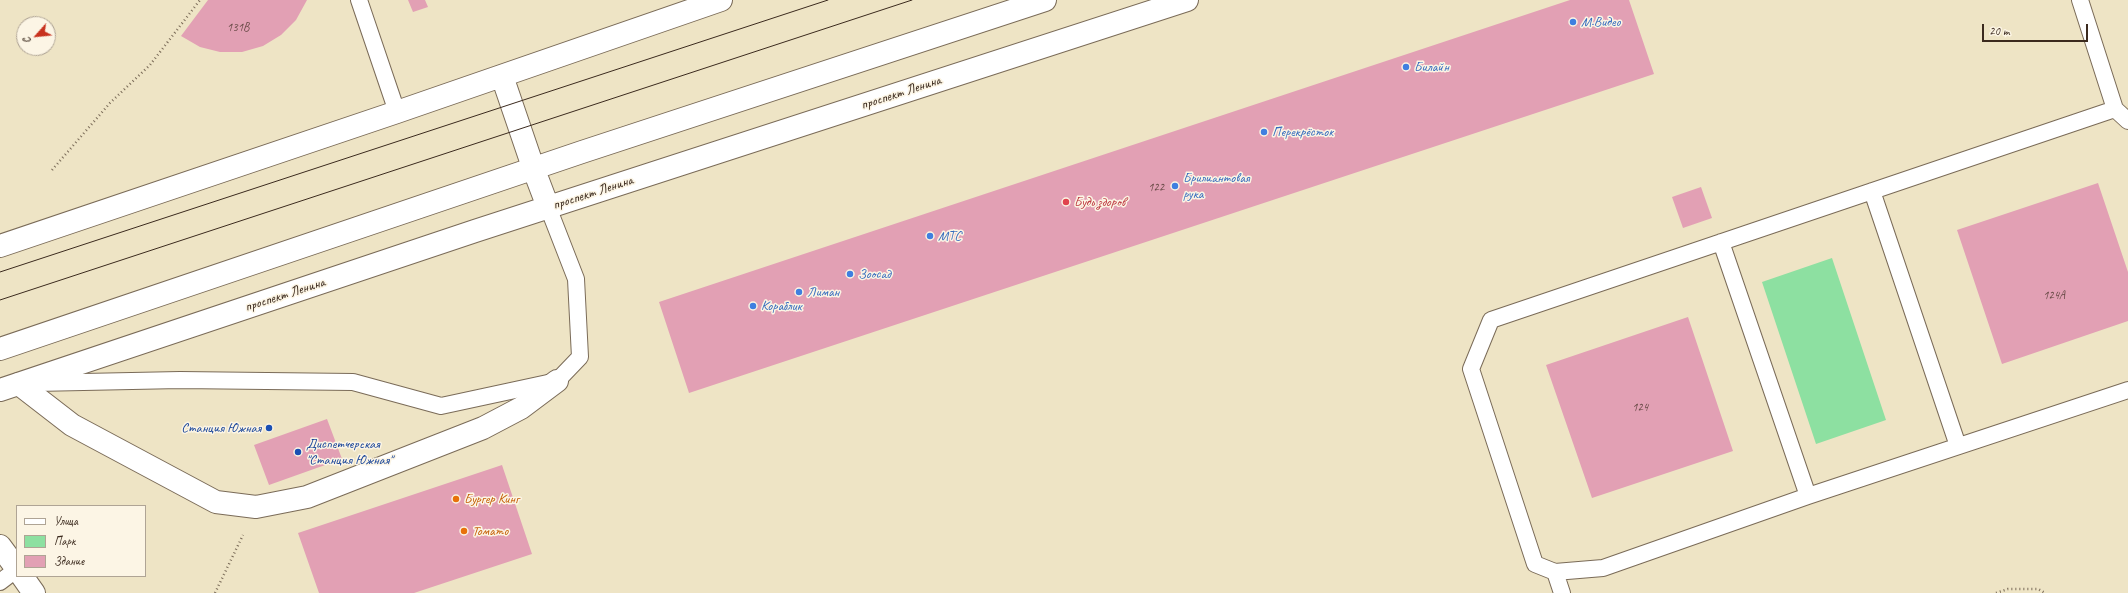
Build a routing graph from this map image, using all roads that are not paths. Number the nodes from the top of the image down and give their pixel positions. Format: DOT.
graph roads {
  1 [pos="359,0"];
  2 [pos="721,0"];
  3 [pos="1045,0"];
  4 [pos="1187,0"];
  5 [pos="2080,0"];
  6 [pos="502,76"];
  7 [pos="2115,109"];
  8 [pos="397,112"];
  9 [pos="2128,120"];
  10 [pos="534,170"];
  11 [pos="1872,191"];
  12 [pos="548,207"];
  13 [pos="1721,242"];
  14 [pos="0,246"];
  15 [pos="0,349"];
  16 [pos="557,381"];
  17 [pos="10,387"];
  18 [pos="2128,390"];
  19 [pos="1958,446"];
  20 [pos="1808,496"];
  21 [pos="0,546"];
  22 [pos="16,568"];
  23 [pos="16,570"];
  24 [pos="1555,572"];
  25 [pos="23,577"];
  26 [pos="0,582"];
  27 [pos="34,593"];
  28 [pos="1562,593"];
  1 -- 8 [label="lane"];
  2 -- 6 [label="main road"];
  3 -- 10 [label="main road"];
  4 -- 12 [label="main road, проспект Ленина"];
  5 -- 7 [label="lane"];
  6 -- 8 [label="main road"];
  6 -- 10 [label="main road"];
  7 -- 9 [label="lane"];
  7 -- 11 [label="lane"];
  8 -- 14 [label="main road"];
  10 -- 12 [label="main road"];
  10 -- 15 [label="main road"];
  11 -- 13 [label="lane"];
  11 -- 19 [label="lane"];
  12 -- 16 [label="lane"];
  12 -- 17 [label="main road, проспект Ленина"];
  13 -- 20 [label="lane"];
  13 -- 24 [label="lane"];
  16 -- 17 [label="lane"];
  16 -- 17 [label="main road"];
  18 -- 19 [label="lane"];
  19 -- 20 [label="lane"];
  20 -- 24 [label="lane"];
  21 -- 22 [label="main road"];
  23 -- 26 [label="lane"];
  24 -- 28 [label="lane"];
  25 -- 27 [label="main road"];
}
